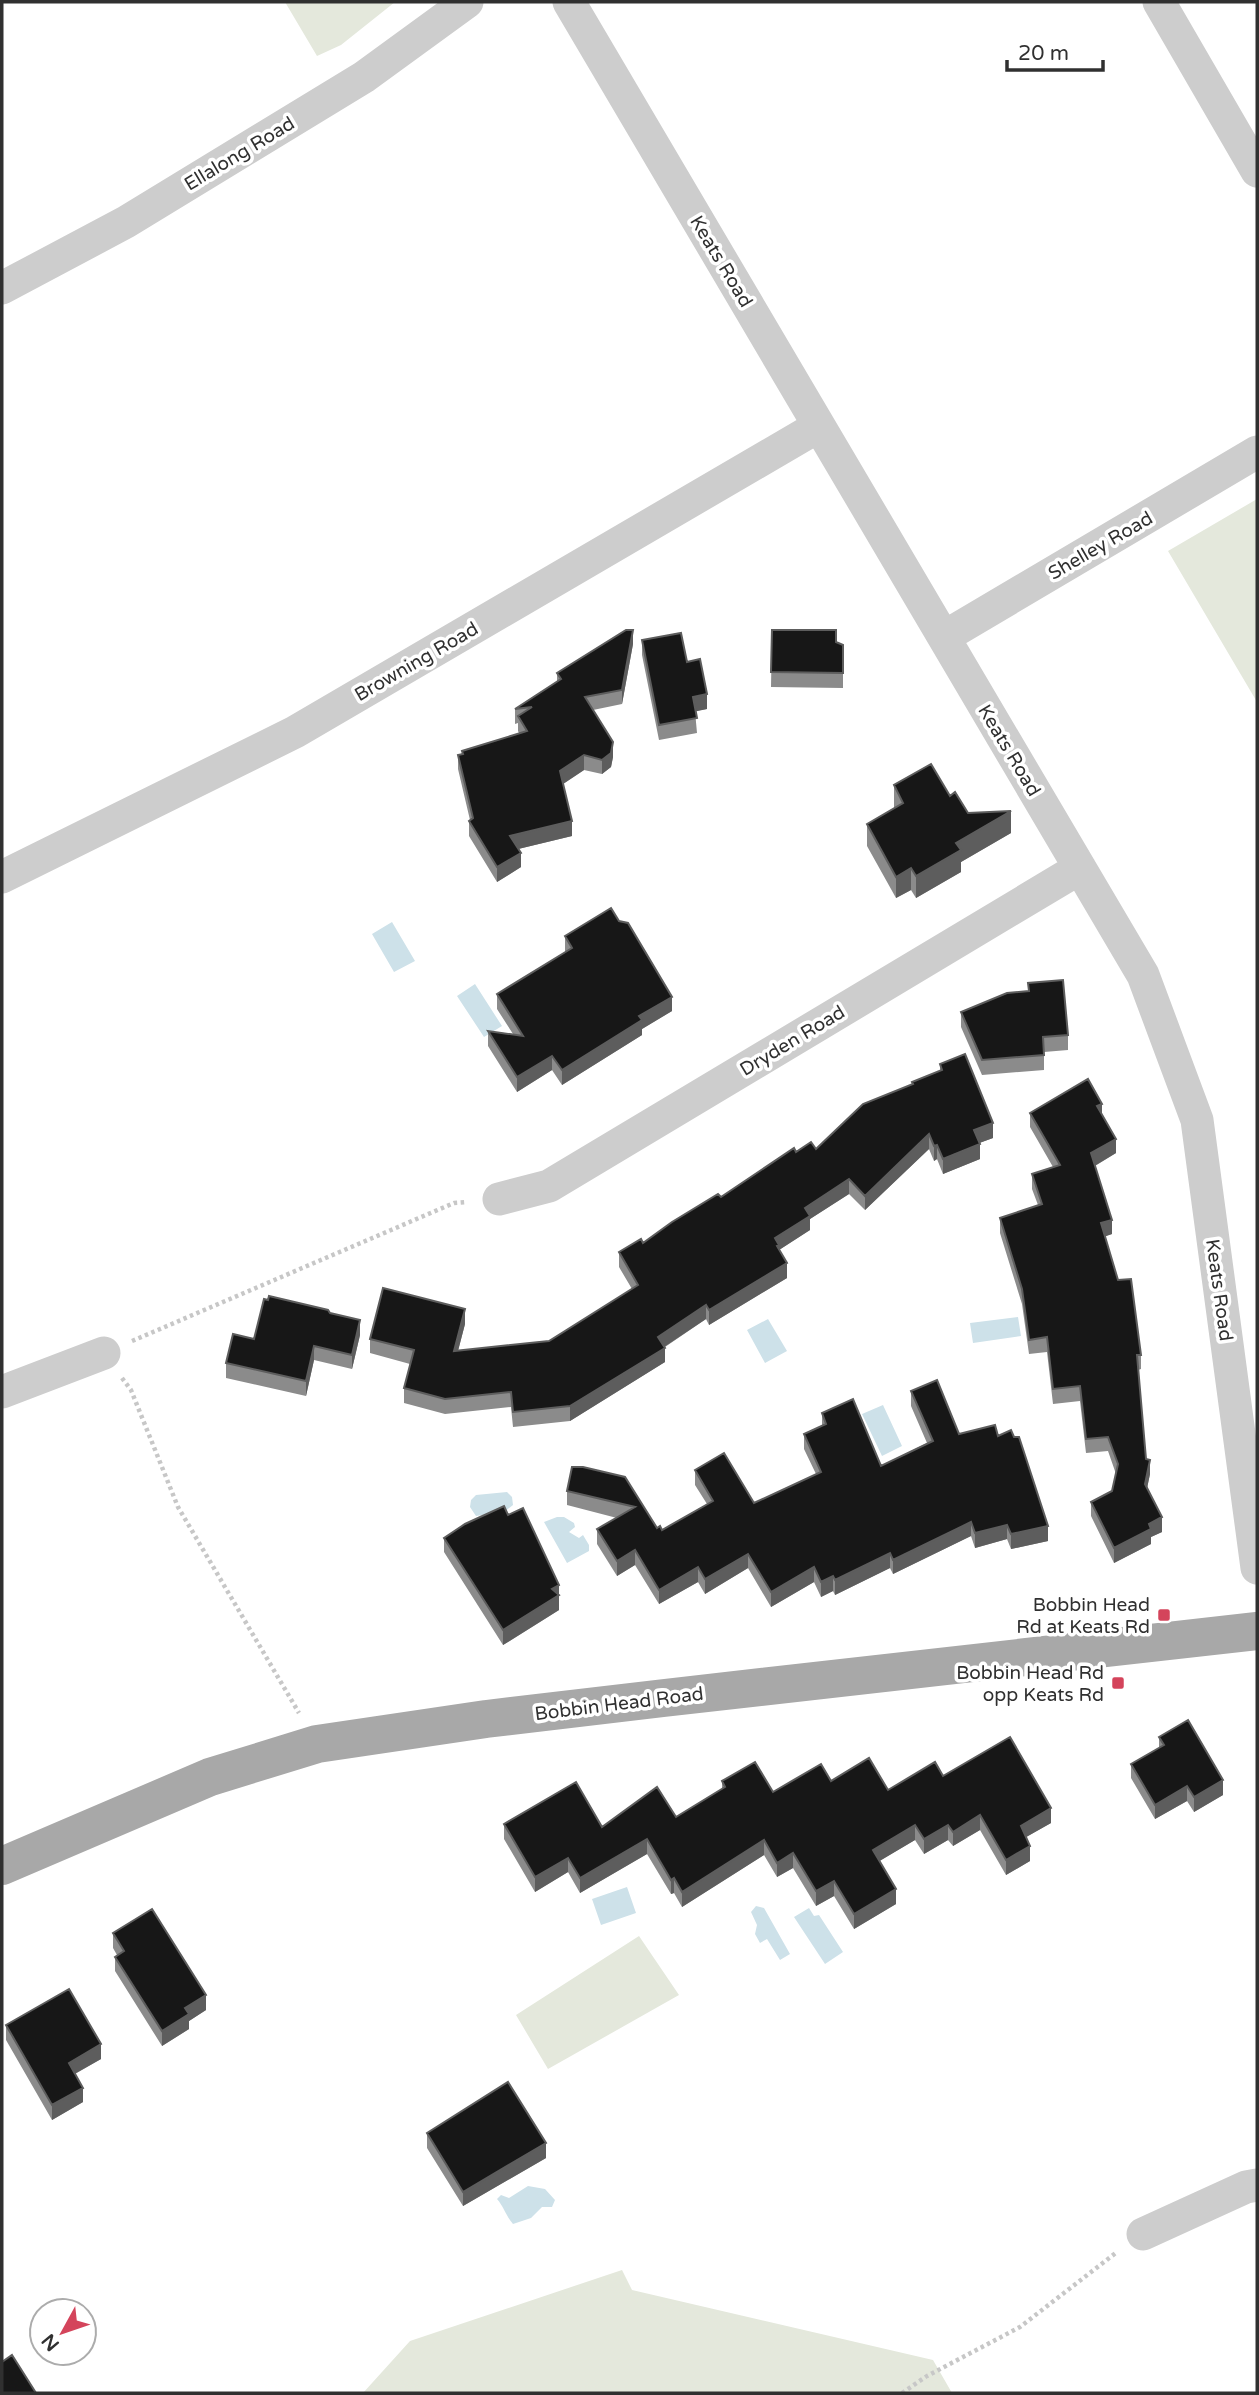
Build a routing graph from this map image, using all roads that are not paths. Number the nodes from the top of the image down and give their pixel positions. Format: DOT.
graph roads {
  1 [pos="467,2"];
  2 [pos="569,2"];
  3 [pos="1159,2"];
  4 [pos="1257,171"];
  5 [pos="2,288"];
  6 [pos="819,426"];
  7 [pos="1257,452"];
  8 [pos="944,637"];
  9 [pos="1080,868"];
  10 [pos="2,877"];
  11 [pos="499,1199"];
  12 [pos="104,1353"];
  13 [pos="2,1392"];
  14 [pos="1257,1568"];
  15 [pos="1257,1631"];
  16 [pos="2,1866"];
  17 [pos="1257,2185"];
  18 [pos="1143,2234"];
  1 -- 5 [label="street, Ellalong Road"];
  2 -- 6 [label="street, Keats Road"];
  3 -- 4 [label="street"];
  6 -- 8 [label="street, Keats Road"];
  6 -- 10 [label="street, Browning Road"];
  7 -- 8 [label="street, Shelley Road"];
  8 -- 9 [label="street, Keats Road"];
  9 -- 11 [label="street, Dryden Road"];
  9 -- 14 [label="street, Keats Road"];
  12 -- 13 [label="street"];
  15 -- 16 [label="main road, Bobbin Head Road"];
  17 -- 18 [label="street"];
}
